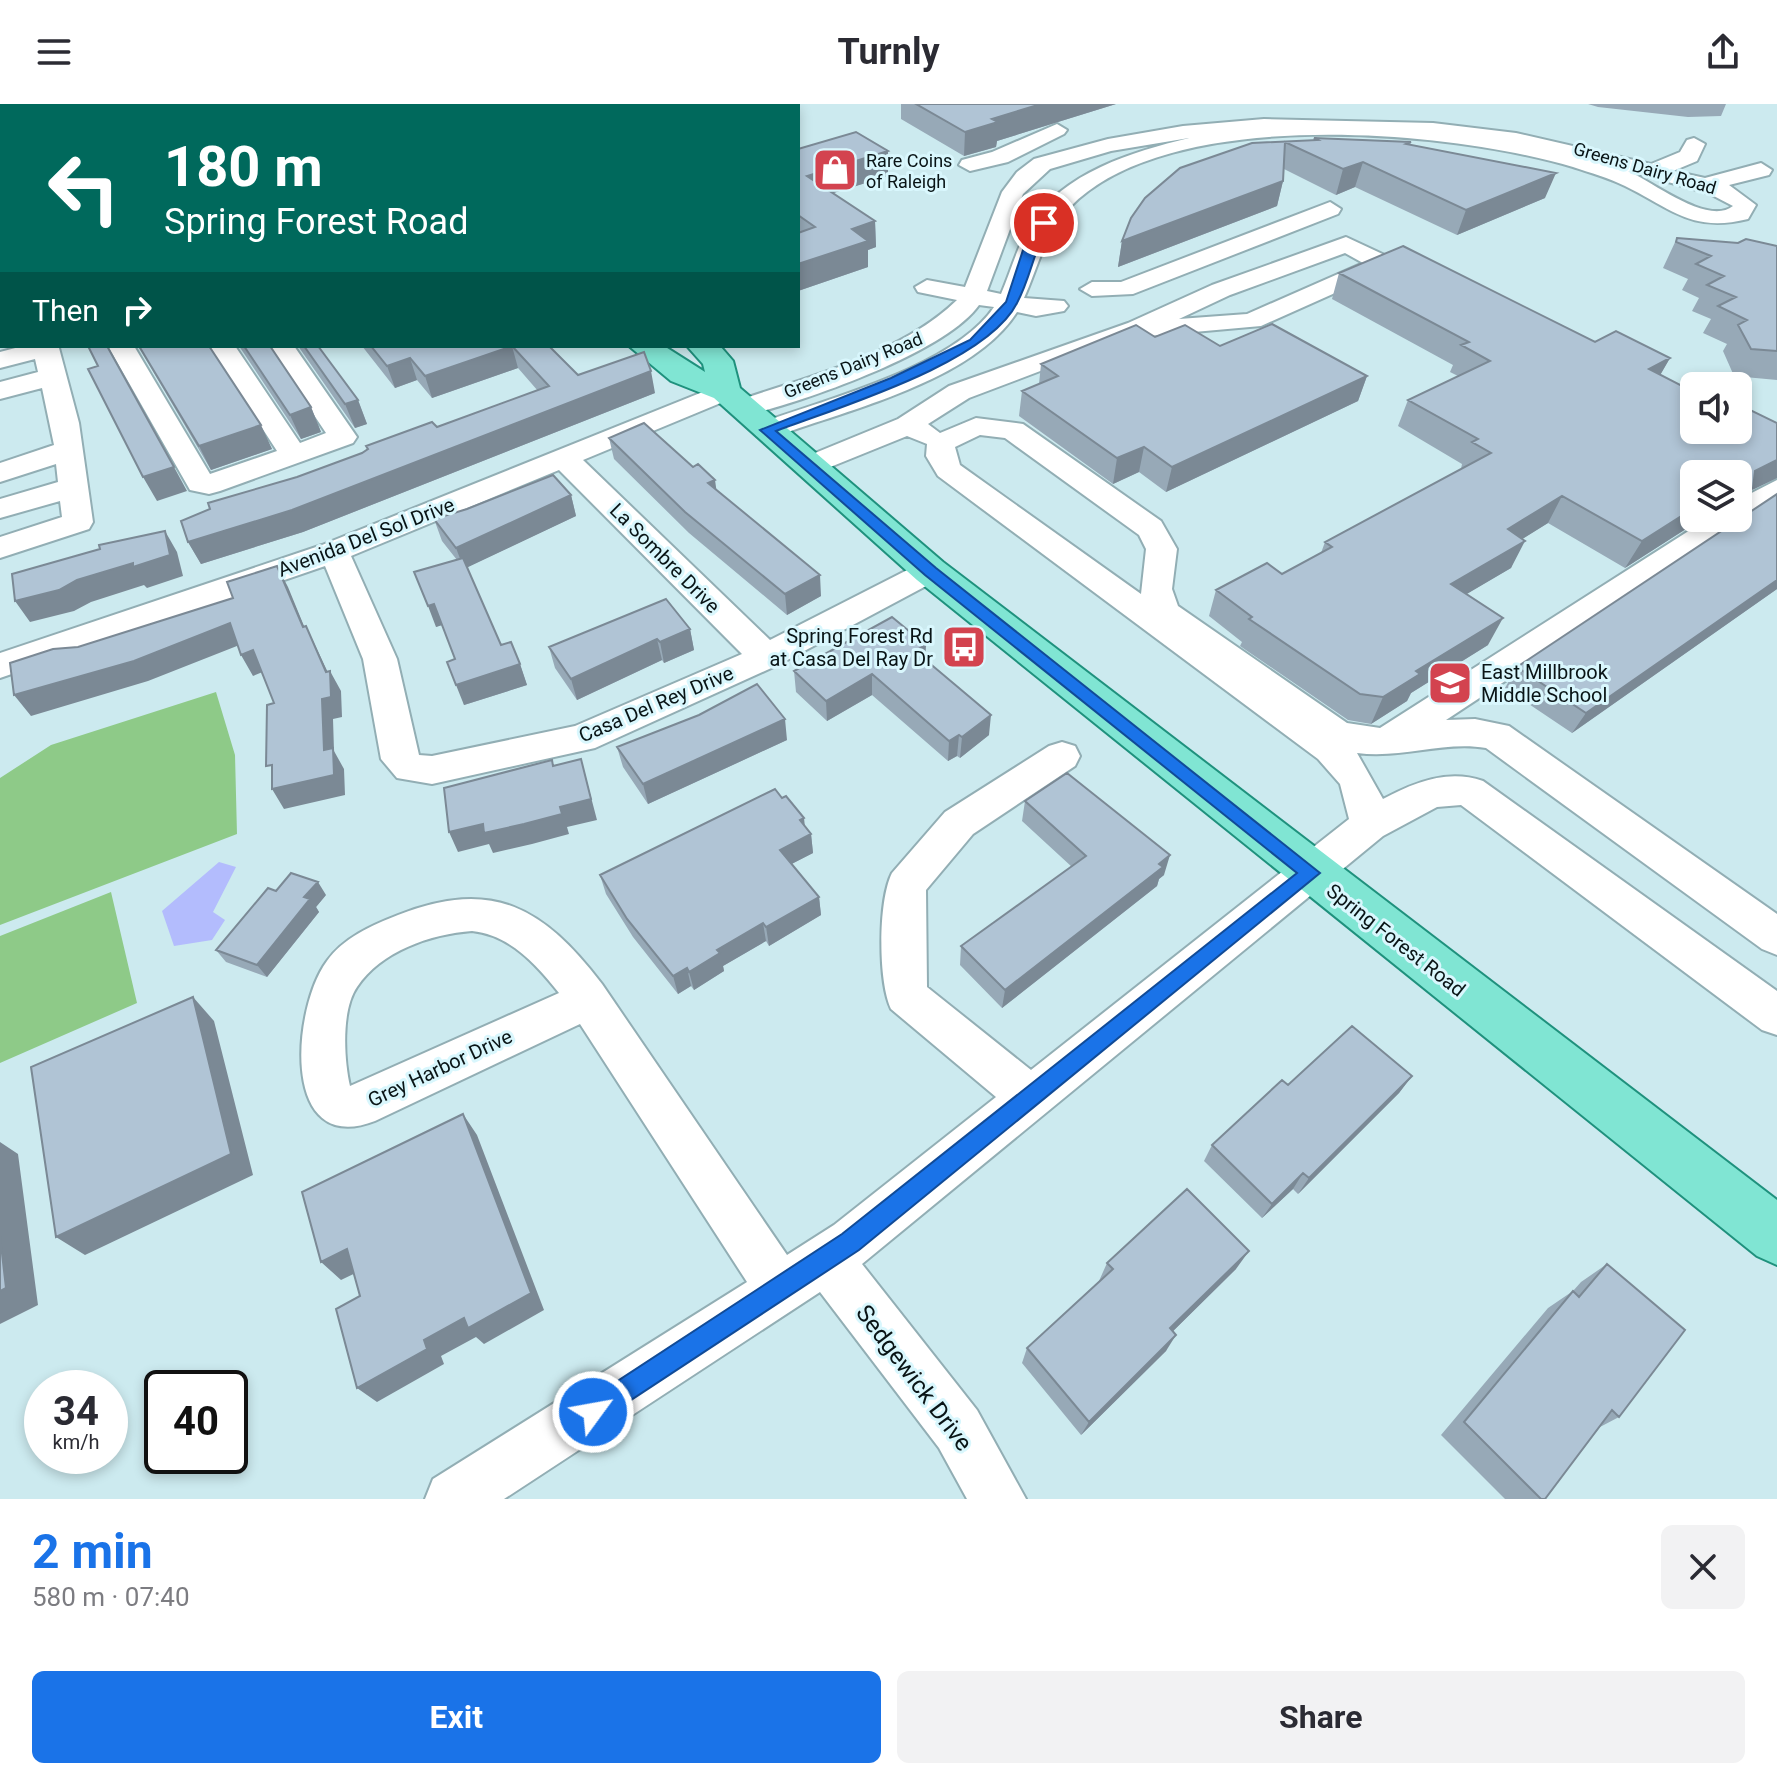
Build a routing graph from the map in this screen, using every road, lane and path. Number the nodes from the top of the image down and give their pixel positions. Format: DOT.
graph roads {
  1 [pos="1403,110"];
  2 [pos="1438,122"];
  3 [pos="1080,126"];
  4 [pos="1036,142"];
  5 [pos="1694,144"];
  6 [pos="1063,152"];
  7 [pos="970,165"];
  8 [pos="1761,170"];
  9 [pos="1653,171"];
  10 [pos="1111,172"];
  11 [pos="1706,185"];
  12 [pos="1330,209"];
  13 [pos="927,287"];
  14 [pos="1092,289"];
  15 [pos="972,296"];
  16 [pos="1011,303"];
  17 [pos="1055,306"];
  18 [pos="1136,329"];
  19 [pos="122,348"];
  20 [pos="223,348"];
  21 [pos="282,348"];
  22 [pos="647,348"];
  23 [pos="704,348"];
  24 [pos="48,356"];
  25 [pos="0,360"];
  26 [pos="0,391"];
  27 [pos="745,410"];
  28 [pos="908,425"];
  29 [pos="941,443"];
  30 [pos="68,450"];
  31 [pos="294,455"];
  32 [pos="565,459"];
  33 [pos="808,466"];
  34 [pos="0,473"];
  35 [pos="73,487"];
  36 [pos="1777,489"];
  37 [pos="1752,504"];
  38 [pos="0,509"];
  39 [pos="1709,532"];
  40 [pos="0,548"];
  41 [pos="333,552"];
  42 [pos="930,571"];
  43 [pos="766,657"];
  44 [pos="0,666"];
  45 [pos="1455,694"];
  46 [pos="1472,730"];
  47 [pos="1384,744"];
  48 [pos="1062,756"];
  49 [pos="1369,825"];
  50 [pos="1311,873"];
  51 [pos="1777,937"];
  52 [pos="588,1000"];
  53 [pos="1777,1016"];
  54 [pos="1030,1097"];
  55 [pos="1777,1236"];
  56 [pos="826,1259"];
  57 [pos="780,1289"];
  58 [pos="453,1499"];
  59 [pos="998,1499"];
  1 -- 2 [label="street, Greens Dairy Road"];
  1 -- 6 [label="street, Greens Dairy Road"];
  2 -- 9 [label="street, Greens Dairy Road"];
  2 -- 10 [label="street, Greens Dairy Road"];
  2 -- 11 [label="street, Greens Dairy Road"];
  3 -- 4 [label="street"];
  4 -- 6 [label="street"];
  4 -- 7 [label="street"];
  5 -- 9 [label="street"];
  6 -- 10 [label="street"];
  6 -- 15 [label="street, Greens Dairy Road"];
  8 -- 11 [label="street"];
  9 -- 11 [label="street, Greens Dairy Road"];
  10 -- 16 [label="street, Greens Dairy Road"];
  12 -- 14 [label="street"];
  13 -- 15 [label="street"];
  15 -- 16 [label="street"];
  15 -- 27 [label="street, Greens Dairy Road"];
  16 -- 17 [label="street"];
  16 -- 27 [label="street, Greens Dairy Road"];
  18 -- 18 [label="street"];
  18 -- 28 [label="street"];
  19 -- 31 [label="street"];
  20 -- 31 [label="street"];
  21 -- 31 [label="street"];
  22 -- 27 [label="main road, Spring Forest Road"];
  23 -- 27 [label="main road, Spring Forest Road"];
  24 -- 25 [label="street"];
  24 -- 26 [label="street"];
  24 -- 30 [label="street"];
  27 -- 32 [label="street, Avenida Del Sol Drive"];
  27 -- 33 [label="main road, Spring Forest Road"];
  28 -- 29 [label="street"];
  28 -- 33 [label="street"];
  29 -- 47 [label="street"];
  29 -- 49 [label="street"];
  30 -- 34 [label="street"];
  30 -- 35 [label="street"];
  32 -- 41 [label="street, Avenida Del Sol Drive"];
  32 -- 43 [label="street, La Sombre Drive"];
  33 -- 42 [label="main road, Spring Forest Road"];
  35 -- 38 [label="street"];
  35 -- 40 [label="street"];
  36 -- 37 [label="street"];
  39 -- 45 [label="street"];
  41 -- 43 [label="street, Casa Del Rey Drive"];
  41 -- 44 [label="street, Avenida Del Sol Drive"];
  42 -- 43 [label="street, Casa Del Rey Drive"];
  42 -- 50 [label="main road, Spring Forest Road"];
  45 -- 46 [label="street"];
  45 -- 47 [label="street"];
  46 -- 47 [label="street"];
  46 -- 51 [label="street"];
  48 -- 54 [label="street"];
  49 -- 50 [label="street"];
  49 -- 53 [label="street"];
  50 -- 54 [label="street"];
  50 -- 55 [label="main road, Spring Forest Road"];
  52 -- 52 [label="street, Grey Harbor Drive"];
  52 -- 57 [label="street, Grey Harbor Drive"];
  54 -- 56 [label="street"];
  56 -- 57 [label="street"];
  56 -- 59 [label="street, Sedgewick Drive"];
  57 -- 58 [label="street"];
}
